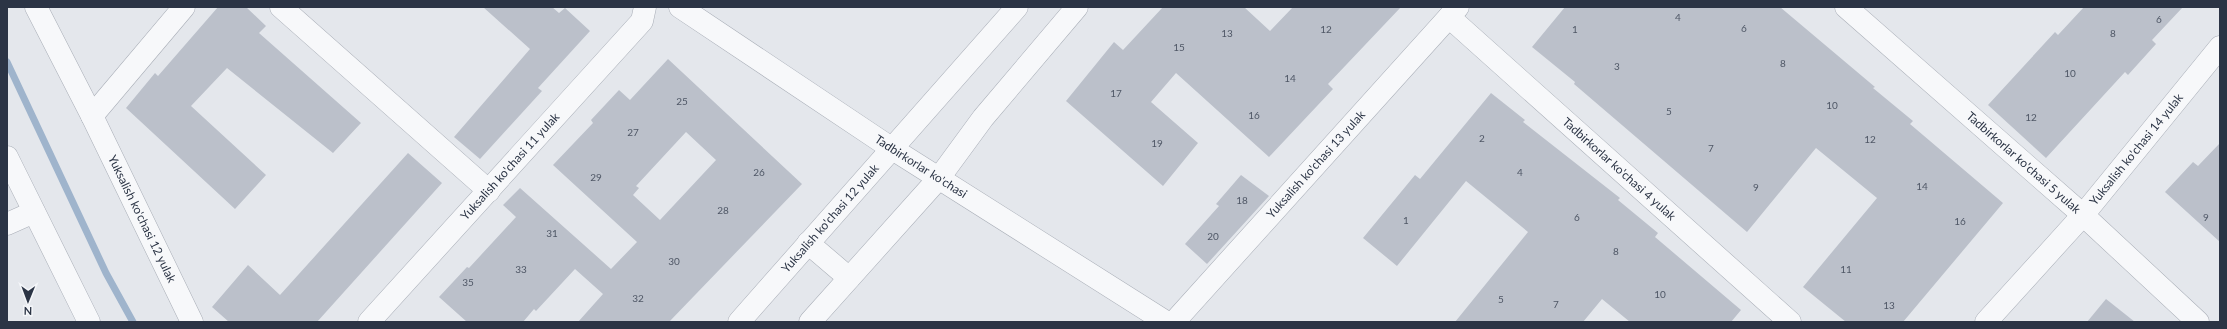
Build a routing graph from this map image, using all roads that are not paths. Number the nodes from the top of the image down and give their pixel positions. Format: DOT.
graph roads {
  1 [pos="36,7"];
  2 [pos="184,7"];
  3 [pos="280,7"];
  4 [pos="645,7"];
  5 [pos="680,7"];
  6 [pos="1017,7"];
  7 [pos="1077,7"];
  8 [pos="1846,7"];
  9 [pos="1453,12"];
  10 [pos="2220,47"];
  11 [pos="92,116"];
  12 [pos="891,148"];
  13 [pos="7,158"];
  14 [pos="939,178"];
  15 [pos="489,191"];
  16 [pos="34,212"];
  17 [pos="2083,215"];
  18 [pos="7,224"];
  19 [pos="808,243"];
  20 [pos="849,278"];
  21 [pos="89,322"];
  22 [pos="192,322"];
  23 [pos="369,322"];
  24 [pos="739,322"];
  25 [pos="810,322"];
  26 [pos="1166,322"];
  27 [pos="1174,322"];
  28 [pos="1790,322"];
  29 [pos="1986,322"];
  30 [pos="2198,322"];
  1 -- 11 [label="street, Yuksalish ko'chasi 12 yulak"];
  2 -- 11 [label="street"];
  3 -- 15 [label="street"];
  4 -- 15 [label="street, Yuksalish ko'chasi 11 yulak"];
  5 -- 12 [label="street, Tadbirkorlar ko'chasi"];
  6 -- 12 [label="street, Yuksalish ko'chasi 12 yulak"];
  7 -- 14 [label="street"];
  8 -- 17 [label="street, Tadbirkorlar ko'chasi 5 yulak"];
  9 -- 27 [label="street, Yuksalish ko'chasi 13 yulak"];
  9 -- 28 [label="street, Tadbirkorlar ko'chasi 4 yulak"];
  10 -- 17 [label="street, Yuksalish ko'chasi 14 yulak"];
  11 -- 22 [label="street, Yuksalish ko'chasi 12 yulak"];
  12 -- 14 [label="street, Tadbirkorlar ko'chasi"];
  12 -- 19 [label="street, Yuksalish ko'chasi 12 yulak"];
  13 -- 16 [label="street"];
  14 -- 20 [label="street"];
  14 -- 26 [label="street, Tadbirkorlar ko'chasi"];
  15 -- 23 [label="street, Yuksalish ko'chasi 11 yulak"];
  16 -- 18 [label="street"];
  16 -- 21 [label="street"];
  17 -- 29 [label="street, Yuksalish ko'chasi 14 yulak"];
  17 -- 30 [label="street, Tadbirkorlar ko'chasi 5 yulak"];
  19 -- 20 [label="street"];
  19 -- 24 [label="street, Yuksalish ko'chasi 12 yulak"];
  20 -- 25 [label="street"];
}
